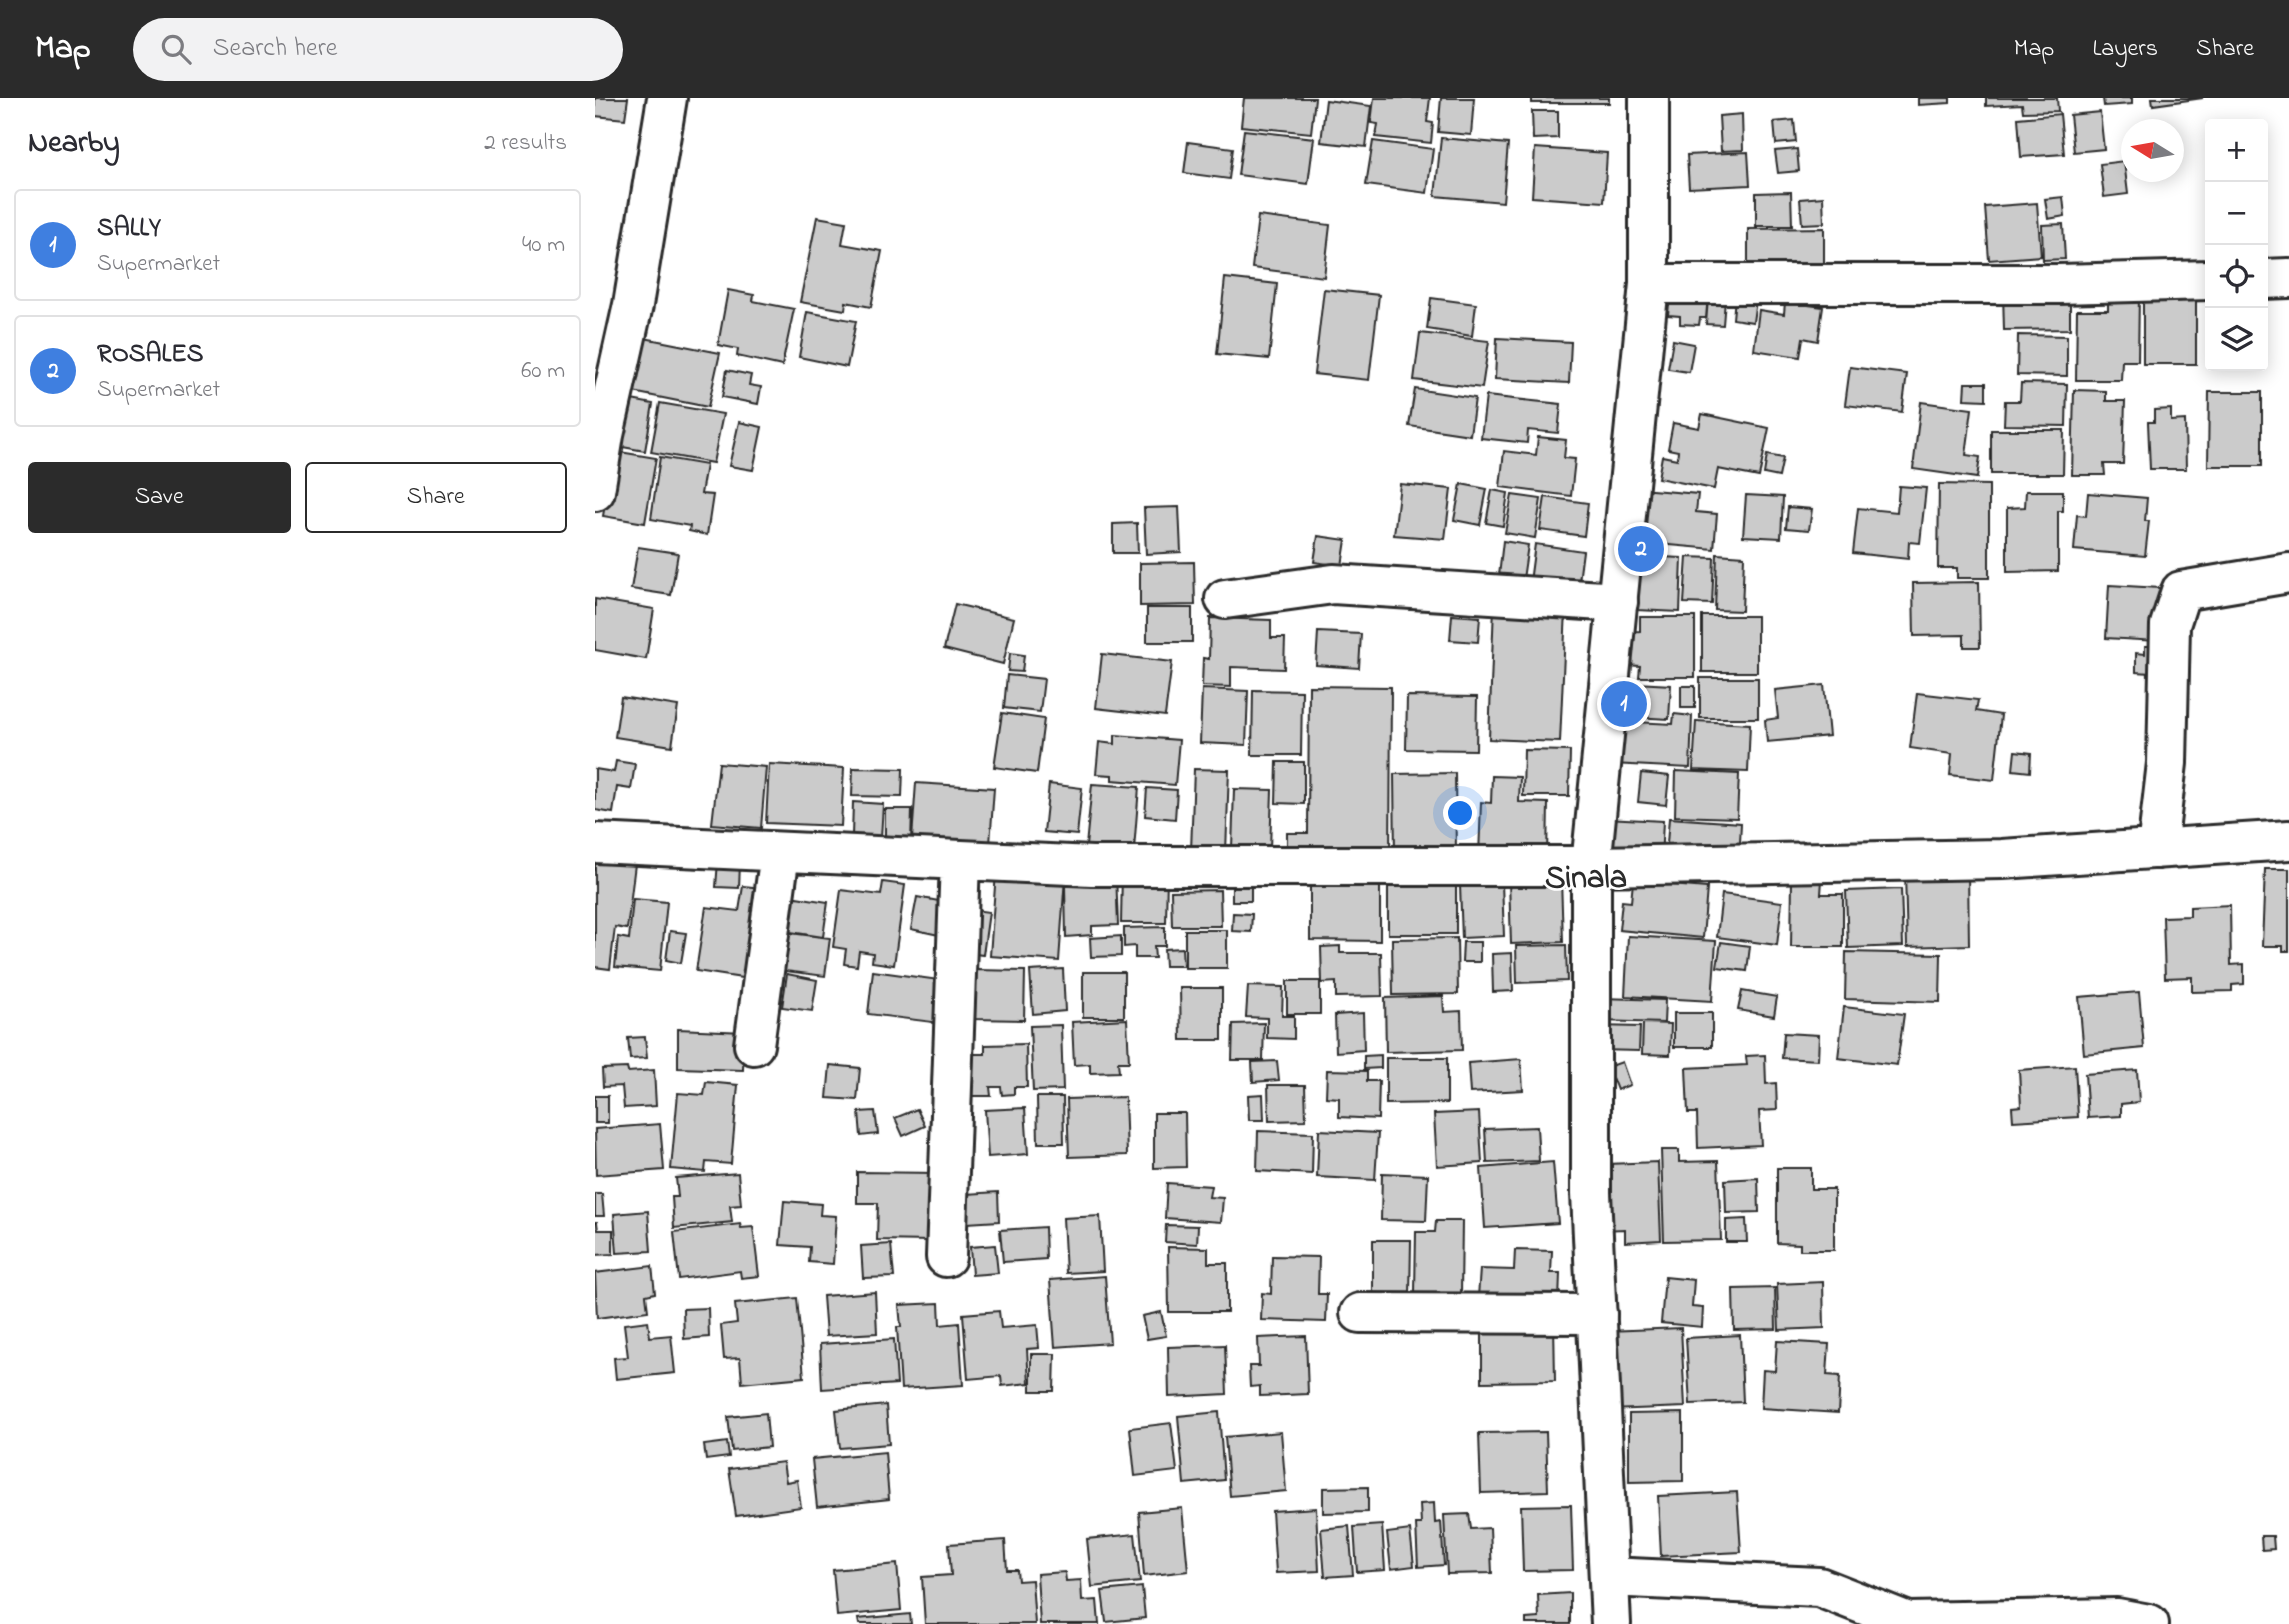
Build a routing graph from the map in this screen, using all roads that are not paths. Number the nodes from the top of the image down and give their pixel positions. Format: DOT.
graph roads {
  1 [pos="667,98"];
  2 [pos="1649,98"];
  3 [pos="2289,278"];
  4 [pos="2268,279"];
  5 [pos="2205,280"];
  6 [pos="1649,284"];
  7 [pos="595,492"];
  8 [pos="2289,573"];
  9 [pos="1225,599"];
  10 [pos="1618,602"];
  11 [pos="2289,840"];
  12 [pos="595,843"];
  13 [pos="2157,849"];
  14 [pos="780,853"];
  15 [pos="960,860"];
  16 [pos="1591,866"];
  17 [pos="754,1045"];
  18 [pos="946,1257"];
  19 [pos="1360,1313"];
  20 [pos="1597,1314"];
  21 [pos="1609,1577"];
  22 [pos="1611,1624"];
  23 [pos="2149,1624"];
  1 -- 7 [label="street"];
  2 -- 6 [label="street"];
  3 -- 4 [label="street"];
  5 -- 6 [label="street"];
  6 -- 10 [label="street"];
  8 -- 13 [label="street"];
  9 -- 10 [label="street"];
  10 -- 16 [label="street"];
  11 -- 13 [label="street"];
  12 -- 14 [label="street"];
  13 -- 16 [label="street"];
  14 -- 15 [label="street"];
  14 -- 17 [label="street"];
  15 -- 16 [label="street"];
  15 -- 18 [label="street"];
  16 -- 20 [label="street"];
  19 -- 20 [label="street"];
  20 -- 21 [label="street"];
  21 -- 22 [label="street"];
  21 -- 23 [label="street"];
}
